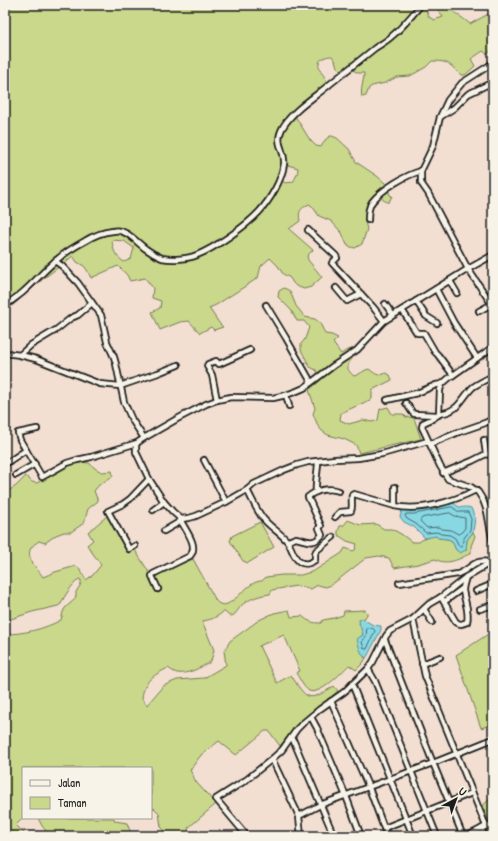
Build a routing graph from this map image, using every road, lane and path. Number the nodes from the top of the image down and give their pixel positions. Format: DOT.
graph roads {
  1 [pos="421,5"];
  2 [pos="493,63"];
  3 [pos="493,82"];
  4 [pos="440,117"];
  5 [pos="421,171"];
  6 [pos="368,220"];
  7 [pos="308,230"];
  8 [pos="493,256"];
  9 [pos="56,261"];
  10 [pos="469,268"];
  11 [pos="450,281"];
  12 [pos="336,288"];
  13 [pos="436,289"];
  14 [pos="457,292"];
  15 [pos="361,294"];
  16 [pos="416,301"];
  17 [pos="92,303"];
  18 [pos="385,304"];
  19 [pos="266,305"];
  20 [pos="492,305"];
  21 [pos="5,306"];
  22 [pos="402,310"];
  23 [pos="479,310"];
  24 [pos="393,315"];
  25 [pos="384,321"];
  26 [pos="437,323"];
  27 [pos="493,347"];
  28 [pos="250,350"];
  29 [pos="5,353"];
  30 [pos="20,355"];
  31 [pos="477,358"];
  32 [pos="178,365"];
  33 [pos="453,376"];
  34 [pos="493,376"];
  35 [pos="311,382"];
  36 [pos="442,384"];
  37 [pos="120,386"];
  38 [pos="286,395"];
  39 [pos="217,400"];
  40 [pos="388,400"];
  41 [pos="406,403"];
  42 [pos="289,406"];
  43 [pos="439,414"];
  44 [pos="493,419"];
  45 [pos="37,429"];
  46 [pos="144,438"];
  47 [pos="484,440"];
  48 [pos="429,442"];
  49 [pos="137,443"];
  50 [pos="26,450"];
  51 [pos="486,454"];
  52 [pos="493,454"];
  53 [pos="204,460"];
  54 [pos="318,461"];
  55 [pos="5,464"];
  56 [pos="35,464"];
  57 [pos="443,473"];
  58 [pos="16,475"];
  59 [pos="148,478"];
  60 [pos="395,487"];
  61 [pos="247,490"];
  62 [pos="476,490"];
  63 [pos="339,491"];
  64 [pos="316,492"];
  65 [pos="164,502"];
  66 [pos="226,502"];
  67 [pos="395,506"];
  68 [pos="493,508"];
  69 [pos="153,510"];
  70 [pos="487,511"];
  71 [pos="335,518"];
  72 [pos="181,520"];
  73 [pos="164,531"];
  74 [pos="333,537"];
  75 [pos="288,541"];
  76 [pos="493,543"];
  77 [pos="136,546"];
  78 [pos="491,561"];
  79 [pos="466,577"];
  80 [pos="399,583"];
  81 [pos="493,584"];
  82 [pos="463,588"];
  83 [pos="158,589"];
  84 [pos="476,591"];
  85 [pos="441,597"];
  86 [pos="444,602"];
  87 [pos="493,605"];
  88 [pos="424,609"];
  89 [pos="480,609"];
  90 [pos="414,619"];
  91 [pos="432,622"];
  92 [pos="385,640"];
  93 [pos="440,657"];
  94 [pos="422,664"];
  95 [pos="368,669"];
  96 [pos="352,684"];
  97 [pos="331,701"];
  98 [pos="311,717"];
  99 [pos="292,737"];
  100 [pos="493,739"];
  101 [pos="456,754"];
  102 [pos="272,759"];
  103 [pos="433,764"];
  104 [pos="412,771"];
  105 [pos="391,779"];
  106 [pos="369,788"];
  107 [pos="472,793"];
  108 [pos="346,796"];
  109 [pos="449,803"];
  110 [pos="320,805"];
  111 [pos="427,811"];
  112 [pos="299,816"];
  113 [pos="407,819"];
  114 [pos="486,826"];
  115 [pos="493,826"];
  116 [pos="384,828"];
  117 [pos="481,829"];
  118 [pos="247,836"];
  119 [pos="301,836"];
  120 [pos="334,836"];
  121 [pos="361,836"];
  122 [pos="387,836"];
  123 [pos="414,836"];
  124 [pos="437,836"];
  125 [pos="463,836"];
  126 [pos="468,836"];
  127 [pos="485,836"];
  1 -- 9 [label="street"];
  2 -- 4 [label="street"];
  3 -- 4 [label="street"];
  4 -- 5 [label="street"];
  5 -- 6 [label="street"];
  5 -- 10 [label="street"];
  7 -- 15 [label="street"];
  8 -- 10 [label="street"];
  9 -- 17 [label="street"];
  9 -- 21 [label="street"];
  10 -- 11 [label="street"];
  10 -- 20 [label="street"];
  11 -- 13 [label="street"];
  11 -- 14 [label="street"];
  12 -- 15 [label="street"];
  13 -- 16 [label="street"];
  13 -- 31 [label="street"];
  15 -- 25 [label="street"];
  16 -- 22 [label="street"];
  16 -- 26 [label="street"];
  17 -- 30 [label="street"];
  17 -- 37 [label="street"];
  18 -- 24 [label="street"];
  19 -- 35 [label="street"];
  20 -- 23 [label="street"];
  22 -- 24 [label="street"];
  22 -- 33 [label="street"];
  24 -- 25 [label="street"];
  25 -- 35 [label="street"];
  27 -- 31 [label="street"];
  28 -- 39 [label="street"];
  29 -- 30 [label="street"];
  30 -- 37 [label="street"];
  31 -- 33 [label="street"];
  32 -- 37 [label="street"];
  33 -- 36 [label="street"];
  34 -- 43 [label="street"];
  35 -- 38 [label="street"];
  36 -- 40 [label="street"];
  36 -- 43 [label="street"];
  37 -- 46 [label="street"];
  38 -- 39 [label="street"];
  38 -- 42 [label="street"];
  39 -- 46 [label="street"];
  41 -- 43 [label="street"];
  43 -- 48 [label="street"];
  44 -- 48 [label="street"];
  45 -- 50 [label="street"];
  46 -- 49 [label="street"];
  47 -- 51 [label="street"];
  48 -- 54 [label="street"];
  48 -- 57 [label="street"];
  49 -- 56 [label="street"];
  49 -- 59 [label="street"];
  50 -- 55 [label="street"];
  50 -- 56 [label="street"];
  51 -- 52 [label="street"];
  51 -- 57 [label="street"];
  53 -- 66 [label="street"];
  54 -- 61 [label="street"];
  54 -- 64 [label="street"];
  56 -- 58 [label="street"];
  57 -- 62 [label="street"];
  59 -- 65 [label="street"];
  59 -- 77 [label="street"];
  60 -- 67 [label="street"];
  61 -- 66 [label="street"];
  61 -- 75 [label="street"];
  62 -- 67 [label="street"];
  62 -- 70 [label="street"];
  63 -- 64 [label="street"];
  64 -- 75 [label="street"];
  65 -- 69 [label="street"];
  65 -- 72 [label="street"];
  66 -- 72 [label="street"];
  67 -- 71 [label="street"];
  68 -- 70 [label="street"];
  70 -- 76 [label="street"];
  72 -- 73 [label="street"];
  72 -- 83 [label="street"];
  74 -- 75 [label="street"];
  78 -- 79 [label="street"];
  78 -- 80 [label="street"];
  79 -- 82 [label="street"];
  79 -- 85 [label="street"];
  81 -- 84 [label="street"];
  82 -- 86 [label="street"];
  82 -- 86 [label="street"];
  85 -- 86 [label="street"];
  85 -- 88 [label="street"];
  87 -- 89 [label="street"];
  88 -- 90 [label="street"];
  88 -- 91 [label="street"];
  90 -- 92 [label="street"];
  90 -- 94 [label="street"];
  92 -- 95 [label="street"];
  92 -- 103 [label="street"];
  93 -- 94 [label="street"];
  94 -- 101 [label="street"];
  95 -- 96 [label="street"];
  95 -- 104 [label="street"];
  96 -- 97 [label="street"];
  96 -- 105 [label="street"];
  97 -- 98 [label="street"];
  97 -- 106 [label="street"];
  98 -- 99 [label="street"];
  98 -- 108 [label="street"];
  99 -- 102 [label="street"];
  99 -- 110 [label="street"];
  100 -- 101 [label="street"];
  101 -- 103 [label="street"];
  101 -- 107 [label="street"];
  102 -- 112 [label="street"];
  102 -- 118 [label="street"];
  103 -- 104 [label="street"];
  103 -- 109 [label="street"];
  104 -- 105 [label="street"];
  104 -- 111 [label="street"];
  105 -- 106 [label="street"];
  105 -- 113 [label="street"];
  106 -- 108 [label="street"];
  106 -- 116 [label="street"];
  107 -- 109 [label="street"];
  107 -- 114 [label="street"];
  108 -- 110 [label="street"];
  108 -- 121 [label="street"];
  109 -- 111 [label="street"];
  109 -- 125 [label="street"];
  110 -- 112 [label="street"];
  110 -- 120 [label="street"];
  111 -- 113 [label="street"];
  111 -- 124 [label="street"];
  112 -- 119 [label="street"];
  113 -- 116 [label="street"];
  113 -- 123 [label="street"];
  114 -- 115 [label="street"];
  114 -- 117 [label="street"];
  116 -- 122 [label="street"];
  117 -- 126 [label="street"];
  117 -- 127 [label="street"];
}
